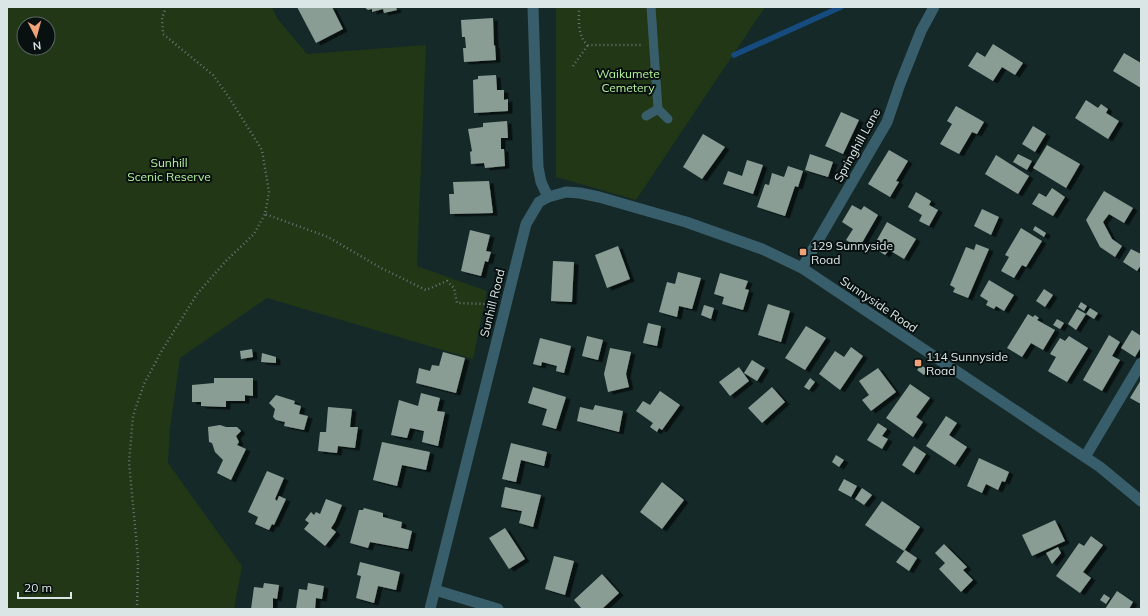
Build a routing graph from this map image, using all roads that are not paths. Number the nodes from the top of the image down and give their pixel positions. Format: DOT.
graph roads {
  1 [pos="533,7"];
  2 [pos="652,7"];
  3 [pos="934,7"];
  4 [pos="658,109"];
  5 [pos="646,116"];
  6 [pos="668,119"];
  7 [pos="548,197"];
  8 [pos="802,268"];
  9 [pos="1141,363"];
  10 [pos="1085,457"];
  11 [pos="1141,501"];
  12 [pos="435,590"];
  13 [pos="430,609"];
  14 [pos="498,609"];
  1 -- 7 [label="street"];
  2 -- 4 [label="lane"];
  3 -- 8 [label="street, Springhill Lane"];
  4 -- 5 [label="lane"];
  4 -- 6 [label="lane"];
  7 -- 8 [label="street, Sunnyside Road"];
  7 -- 12 [label="street, Sunhill Road"];
  8 -- 10 [label="street, Sunnyside Road"];
  9 -- 10 [label="street"];
  10 -- 11 [label="street, Sunnyside Road"];
  12 -- 13 [label="street, Sunhill Road"];
  12 -- 14 [label="street"];
}
